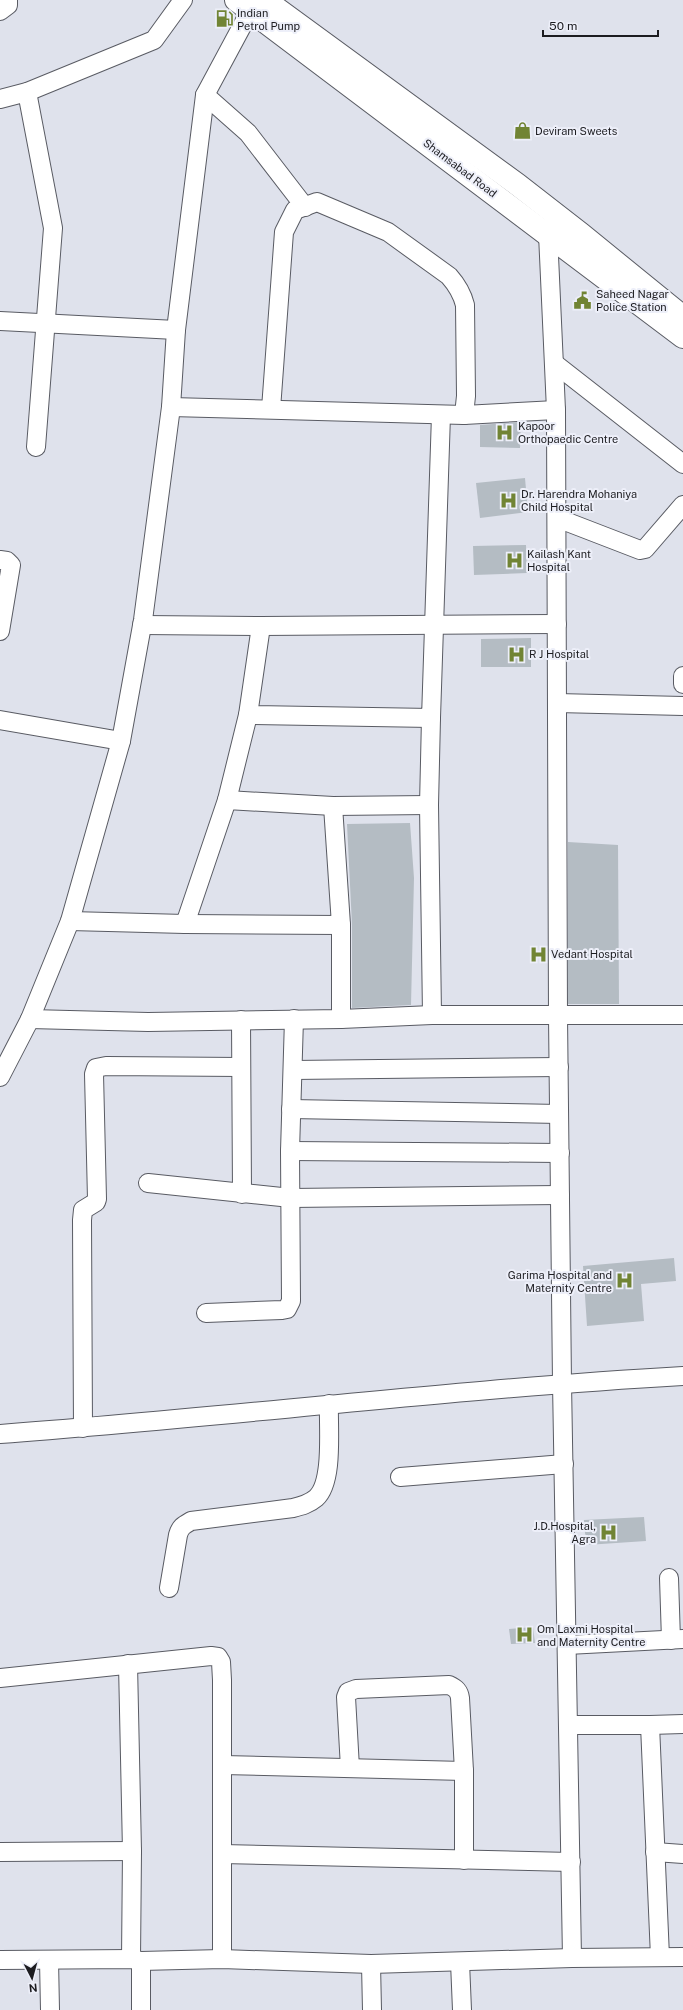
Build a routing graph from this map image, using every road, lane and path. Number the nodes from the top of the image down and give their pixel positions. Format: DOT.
graph roads {
  1 [pos="8,0"];
  2 [pos="183,0"];
  3 [pos="252,3"];
  4 [pos="0,11"];
  5 [pos="27,92"];
  6 [pos="205,95"];
  7 [pos="0,99"];
  8 [pos="305,207"];
  9 [pos="553,226"];
  10 [pos="0,321"];
  11 [pos="683,321"];
  12 [pos="46,323"];
  13 [pos="176,330"];
  14 [pos="554,364"];
  15 [pos="171,407"];
  16 [pos="271,409"];
  17 [pos="556,410"];
  18 [pos="441,414"];
  19 [pos="464,415"];
  20 [pos="36,447"];
  21 [pos="683,464"];
  22 [pos="683,505"];
  23 [pos="557,518"];
  24 [pos="0,560"];
  25 [pos="557,624"];
  26 [pos="142,625"];
  27 [pos="435,625"];
  28 [pos="261,626"];
  29 [pos="0,632"];
  30 [pos="683,676"];
  31 [pos="683,684"];
  32 [pos="557,703"];
  33 [pos="683,706"];
  34 [pos="248,715"];
  35 [pos="431,718"];
  36 [pos="0,720"];
  37 [pos="121,741"];
  38 [pos="227,800"];
  39 [pos="429,805"];
  40 [pos="333,806"];
  41 [pos="70,921"];
  42 [pos="185,924"];
  43 [pos="341,925"];
  44 [pos="432,1015"];
  45 [pos="683,1015"];
  46 [pos="558,1016"];
  47 [pos="30,1019"];
  48 [pos="341,1019"];
  49 [pos="241,1020"];
  50 [pos="294,1020"];
  51 [pos="241,1067"];
  52 [pos="559,1068"];
  53 [pos="293,1070"];
  54 [pos="0,1077"];
  55 [pos="291,1109"];
  56 [pos="560,1114"];
  57 [pos="290,1151"];
  58 [pos="560,1153"];
  59 [pos="148,1183"];
  60 [pos="242,1194"];
  61 [pos="560,1195"];
  62 [pos="291,1198"];
  63 [pos="206,1313"];
  64 [pos="683,1376"];
  65 [pos="562,1383"];
  66 [pos="329,1404"];
  67 [pos="83,1428"];
  68 [pos="0,1434"];
  69 [pos="564,1464"];
  70 [pos="400,1476"];
  71 [pos="669,1578"];
  72 [pos="170,1588"];
  73 [pos="677,1639"];
  74 [pos="567,1645"];
  75 [pos="128,1664"];
  76 [pos="0,1678"];
  77 [pos="650,1724"];
  78 [pos="683,1724"];
  79 [pos="568,1725"];
  80 [pos="223,1765"];
  81 [pos="350,1768"];
  82 [pos="464,1771"];
  83 [pos="132,1851"];
  84 [pos="0,1852"];
  85 [pos="655,1852"];
  86 [pos="222,1854"];
  87 [pos="683,1854"];
  88 [pos="464,1860"];
  89 [pos="571,1862"];
  90 [pos="660,1957"];
  91 [pos="683,1957"];
  92 [pos="572,1958"];
  93 [pos="222,1959"];
  94 [pos="0,1960"];
  95 [pos="49,1960"];
  96 [pos="136,1960"];
  97 [pos="460,1962"];
  98 [pos="371,1964"];
  99 [pos="50,2010"];
  100 [pos="140,2010"];
  101 [pos="372,2010"];
  102 [pos="462,2010"];
  1 -- 4 [label="street"];
  2 -- 5 [label="street"];
  3 -- 6 [label="street"];
  3 -- 9 [label="main road, Shamsabad Road"];
  5 -- 7 [label="street"];
  5 -- 12 [label="street"];
  6 -- 8 [label="street"];
  6 -- 13 [label="street"];
  8 -- 16 [label="street"];
  8 -- 19 [label="street"];
  9 -- 11 [label="main road, Shamsabad Road"];
  9 -- 14 [label="street"];
  10 -- 12 [label="street"];
  12 -- 13 [label="street"];
  12 -- 20 [label="street"];
  13 -- 15 [label="street"];
  14 -- 17 [label="street"];
  14 -- 21 [label="street"];
  15 -- 16 [label="street"];
  15 -- 26 [label="street"];
  16 -- 18 [label="street"];
  17 -- 19 [label="street"];
  17 -- 23 [label="street"];
  18 -- 19 [label="street"];
  18 -- 27 [label="street"];
  22 -- 23 [label="street"];
  23 -- 25 [label="street"];
  24 -- 29 [label="street"];
  25 -- 27 [label="street"];
  25 -- 32 [label="street"];
  26 -- 28 [label="street"];
  26 -- 37 [label="street"];
  27 -- 28 [label="street"];
  27 -- 35 [label="street"];
  28 -- 34 [label="street"];
  30 -- 31 [label="street"];
  32 -- 33 [label="street"];
  32 -- 46 [label="street"];
  34 -- 35 [label="street"];
  34 -- 38 [label="street"];
  35 -- 39 [label="street"];
  36 -- 37 [label="street"];
  37 -- 41 [label="street"];
  38 -- 40 [label="street"];
  38 -- 42 [label="street"];
  39 -- 40 [label="street"];
  39 -- 44 [label="street"];
  40 -- 43 [label="street"];
  41 -- 42 [label="street"];
  41 -- 47 [label="street"];
  42 -- 43 [label="street"];
  43 -- 48 [label="street"];
  44 -- 46 [label="street"];
  44 -- 48 [label="street"];
  45 -- 46 [label="street"];
  46 -- 52 [label="street"];
  47 -- 49 [label="street"];
  47 -- 54 [label="street"];
  48 -- 50 [label="street"];
  49 -- 50 [label="street"];
  49 -- 51 [label="street"];
  50 -- 53 [label="street"];
  51 -- 60 [label="street"];
  51 -- 67 [label="street"];
  52 -- 53 [label="street"];
  52 -- 56 [label="street"];
  53 -- 55 [label="street"];
  55 -- 56 [label="street"];
  55 -- 57 [label="street"];
  56 -- 58 [label="street"];
  57 -- 58 [label="street"];
  57 -- 62 [label="street"];
  58 -- 61 [label="street"];
  59 -- 60 [label="street"];
  60 -- 62 [label="street"];
  61 -- 62 [label="street"];
  61 -- 65 [label="street"];
  62 -- 63 [label="street"];
  64 -- 65 [label="street"];
  65 -- 66 [label="street"];
  65 -- 69 [label="street"];
  66 -- 67 [label="street"];
  66 -- 72 [label="street"];
  67 -- 68 [label="street"];
  69 -- 70 [label="street"];
  69 -- 74 [label="street"];
  71 -- 73 [label="street"];
  73 -- 74 [label="street"];
  74 -- 79 [label="street"];
  75 -- 76 [label="street"];
  75 -- 80 [label="street"];
  75 -- 83 [label="street"];
  77 -- 78 [label="street"];
  77 -- 79 [label="street"];
  77 -- 85 [label="street"];
  79 -- 89 [label="street"];
  80 -- 81 [label="street"];
  80 -- 86 [label="street"];
  81 -- 82 [label="street"];
  81 -- 82 [label="street"];
  82 -- 88 [label="street"];
  83 -- 84 [label="street"];
  83 -- 96 [label="street"];
  85 -- 87 [label="street"];
  85 -- 90 [label="street"];
  86 -- 88 [label="street"];
  86 -- 93 [label="street"];
  88 -- 89 [label="street"];
  89 -- 92 [label="street"];
  90 -- 91 [label="street"];
  90 -- 92 [label="street"];
  92 -- 97 [label="street"];
  93 -- 96 [label="street"];
  93 -- 98 [label="street"];
  94 -- 95 [label="street"];
  95 -- 96 [label="street"];
  95 -- 99 [label="street"];
  96 -- 100 [label="street"];
  97 -- 98 [label="street"];
  97 -- 102 [label="street"];
  98 -- 101 [label="street"];
}
